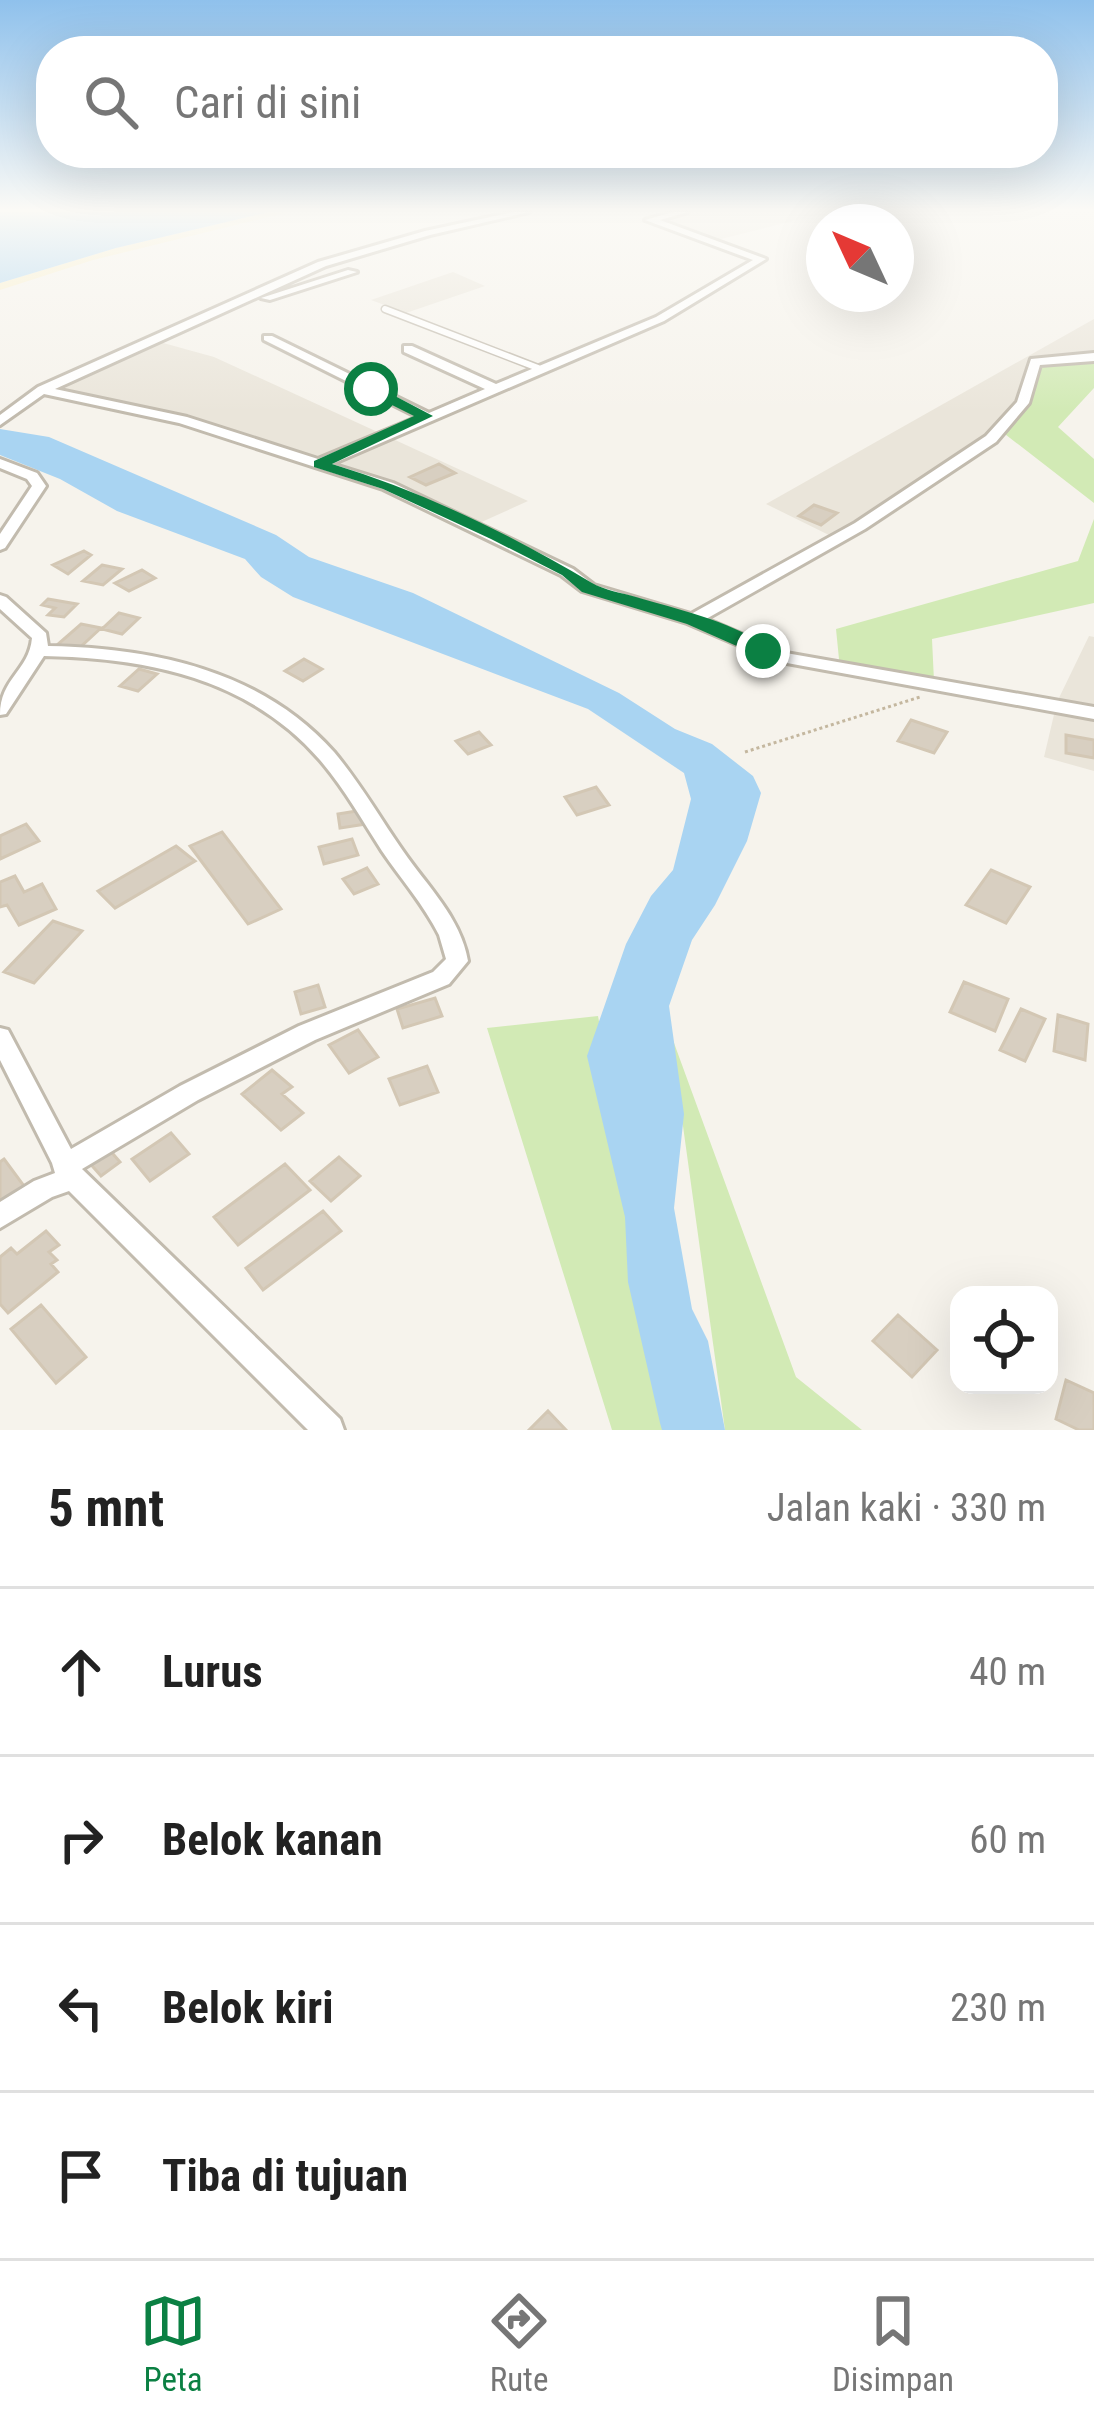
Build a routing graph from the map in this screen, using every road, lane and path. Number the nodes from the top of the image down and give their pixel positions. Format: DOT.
graph roads {
  1 [pos="290,279"];
  2 [pos="328,279"];
  3 [pos="728,279"];
  4 [pos="232,305"];
  5 [pos="385,309"];
  6 [pos="268,338"];
  7 [pos="408,349"];
  8 [pos="1094,357"];
  9 [pos="538,368"];
  10 [pos="494,388"];
  11 [pos="42,390"];
  12 [pos="426,416"];
  13 [pos="5,417"];
  14 [pos="0,463"];
  15 [pos="319,464"];
  16 [pos="0,545"];
  17 [pos="0,600"];
  18 [pos="693,620"];
  19 [pos="39,651"];
  20 [pos="942,686"];
  21 [pos="0,710"];
  22 [pos="1094,713"];
  23 [pos="746,752"];
  24 [pos="0,1037"];
  25 [pos="68,1172"];
  26 [pos="0,1216"];
  27 [pos="329,1430"];
  1 -- 4 [label="street"];
  2 -- 4 [label="street"];
  3 -- 9 [label="street"];
  4 -- 11 [label="street"];
  5 -- 9 [label="lane"];
  6 -- 12 [label="street"];
  7 -- 10 [label="street"];
  8 -- 18 [label="street"];
  9 -- 10 [label="street"];
  10 -- 12 [label="street"];
  11 -- 13 [label="street"];
  11 -- 15 [label="street"];
  12 -- 15 [label="street"];
  14 -- 16 [label="street"];
  15 -- 18 [label="street"];
  17 -- 19 [label="street"];
  18 -- 20 [label="street"];
  19 -- 21 [label="street"];
  19 -- 25 [label="street"];
  20 -- 22 [label="street"];
  20 -- 23 [label="path"];
  24 -- 25 [label="street"];
  25 -- 26 [label="street"];
  25 -- 27 [label="street"];
}
